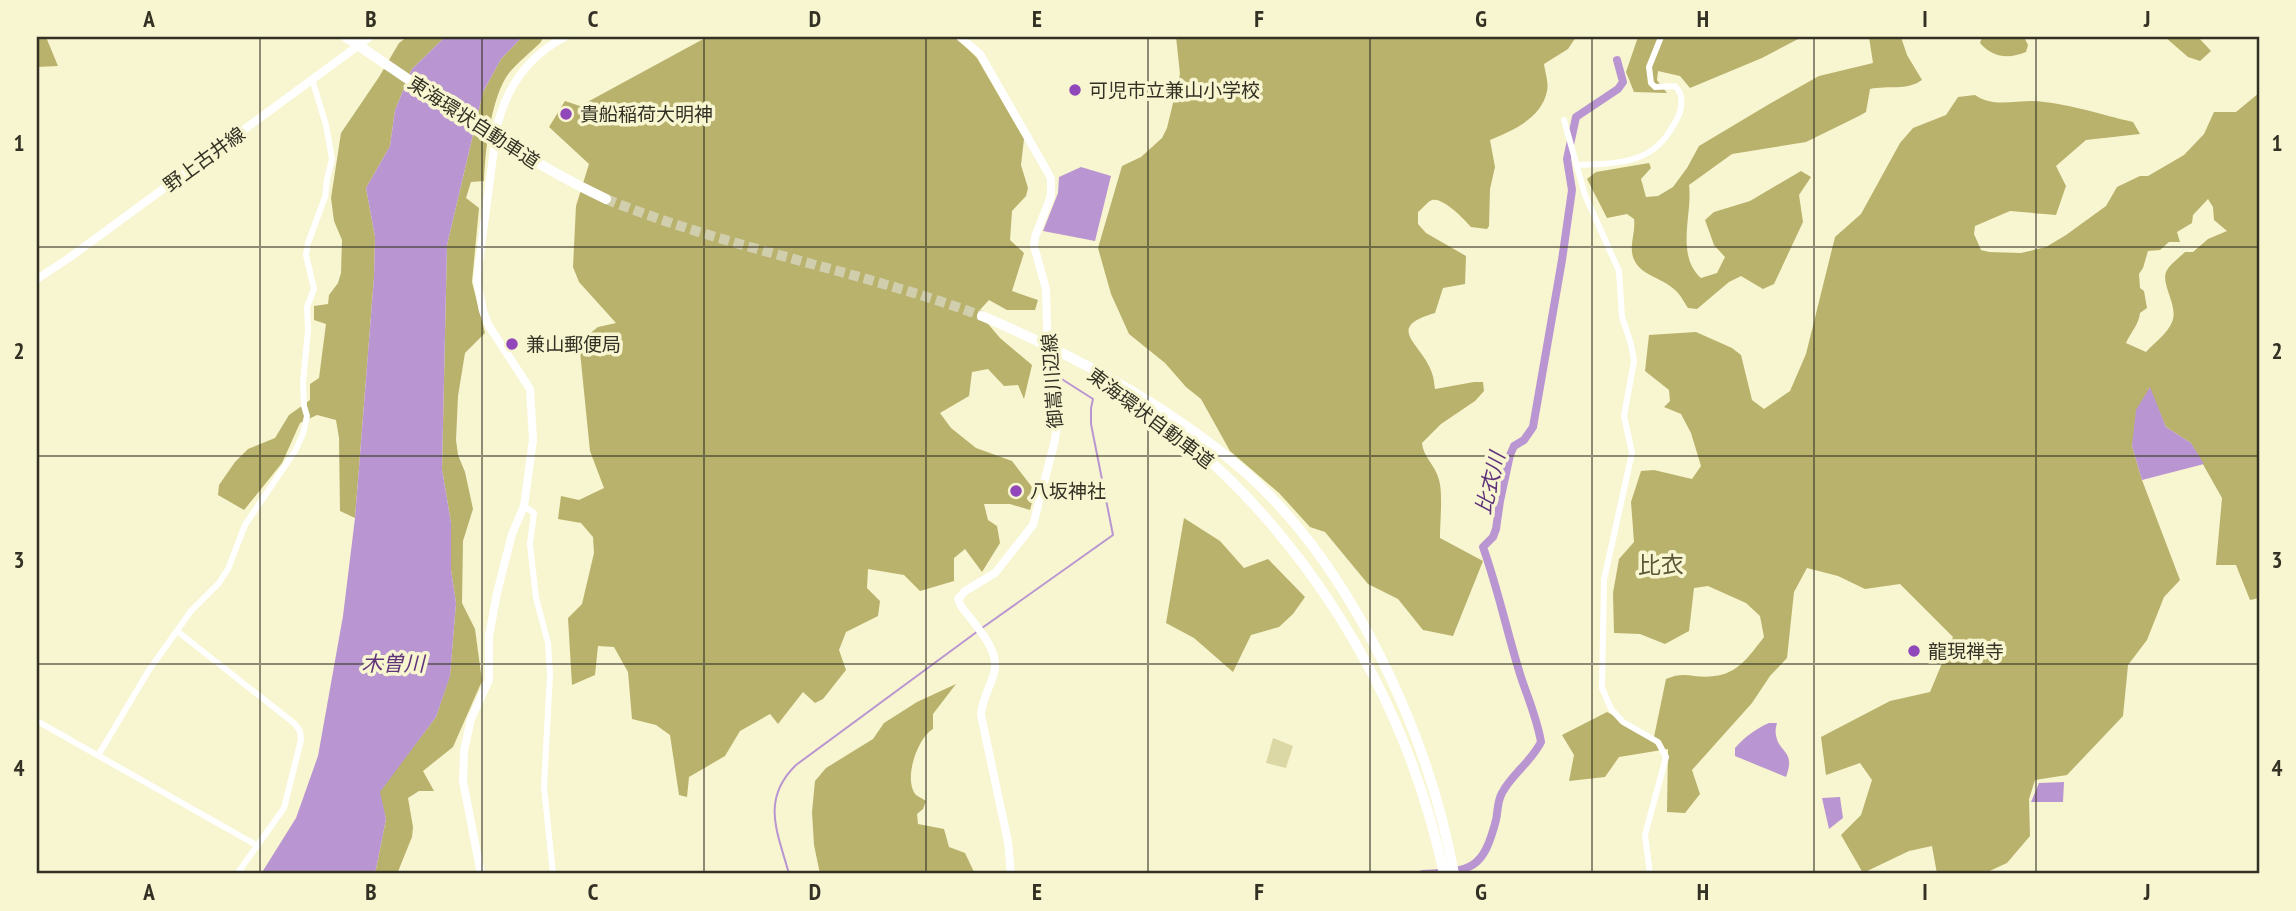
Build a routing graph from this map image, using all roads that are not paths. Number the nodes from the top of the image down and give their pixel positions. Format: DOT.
graph roads {
  1 [pos="346,37"];
  2 [pos="370,37"];
  3 [pos="565,37"];
  4 [pos="960,37"];
  5 [pos="1661,37"];
  6 [pos="313,79"];
  7 [pos="1564,120"];
  8 [pos="1576,165"];
  9 [pos="606,199"];
  10 [pos="37,279"];
  11 [pos="982,316"];
  12 [pos="1076,362"];
  13 [pos="524,506"];
  14 [pos="177,631"];
  15 [pos="37,721"];
  16 [pos="99,754"];
  17 [pos="258,846"];
  18 [pos="1446,863"];
  19 [pos="237,874"];
  20 [pos="481,874"];
  21 [pos="553,874"];
  22 [pos="1011,874"];
  23 [pos="1444,874"];
  24 [pos="1454,874"];
  25 [pos="1650,874"];
  1 -- 9 [label="highway, 東海環状自動車道"];
  2 -- 6 [label="main road, 野上古井線"];
  3 -- 13 [label="main road"];
  4 -- 22 [label="main road, 御嵩川辺線"];
  5 -- 8 [label="street"];
  6 -- 10 [label="main road, 野上古井線"];
  6 -- 14 [label="street"];
  7 -- 8 [label="street"];
  8 -- 25 [label="street"];
  11 -- 12 [label="highway, 東海環状自動車道"];
  12 -- 18 [label="highway, 東海環状自動車道"];
  12 -- 18 [label="highway, 東海環状自動車道"];
  13 -- 20 [label="main road"];
  13 -- 21 [label="street"];
  14 -- 16 [label="street"];
  14 -- 17 [label="street"];
  15 -- 16 [label="street"];
  16 -- 17 [label="street"];
  17 -- 19 [label="street"];
  18 -- 23 [label="highway, 東海環状自動車道"];
  18 -- 24 [label="highway, 東海環状自動車道"];
}
